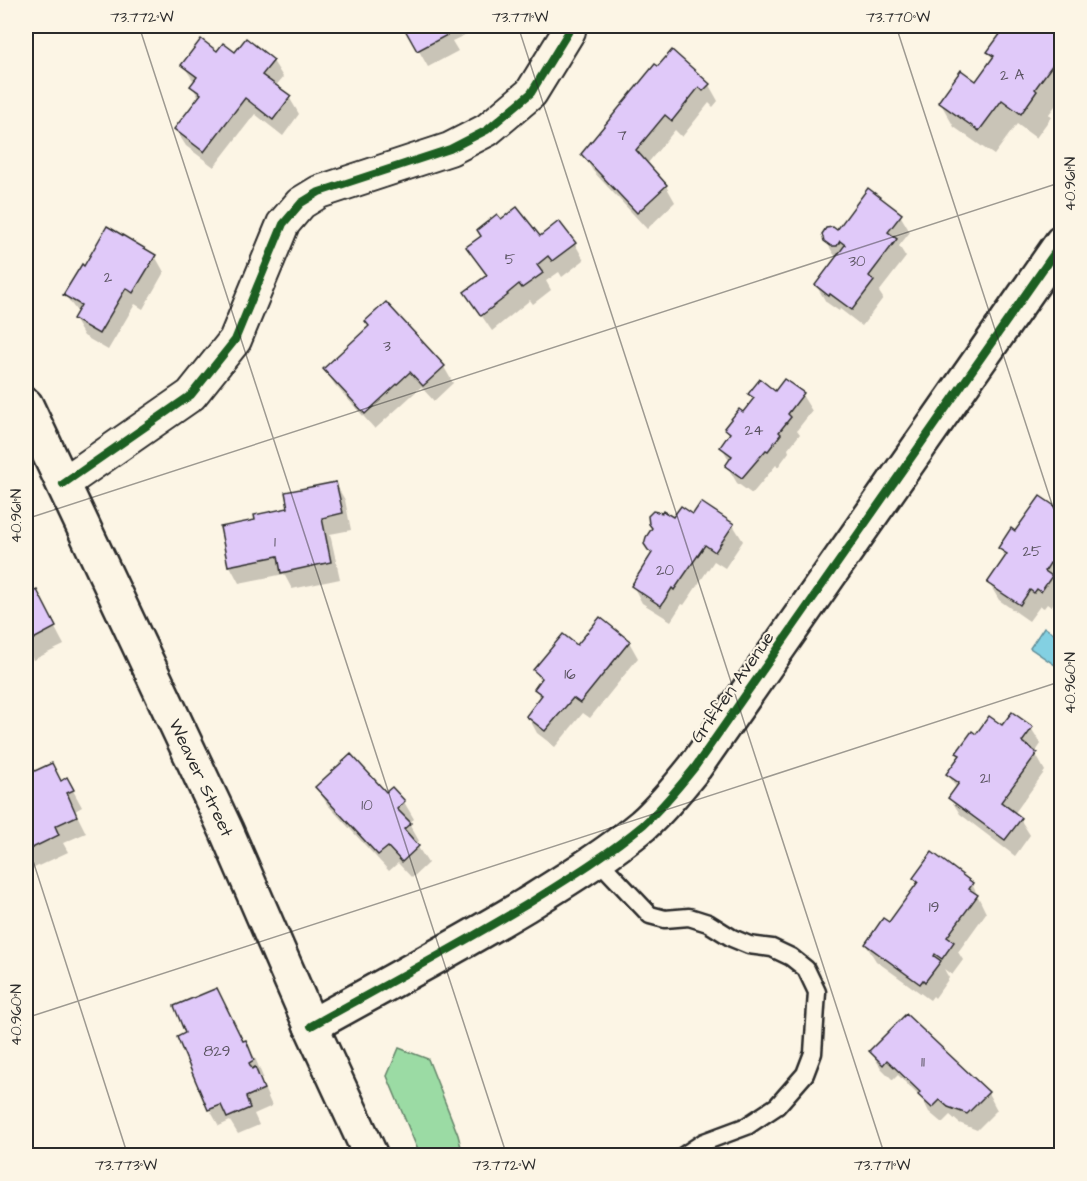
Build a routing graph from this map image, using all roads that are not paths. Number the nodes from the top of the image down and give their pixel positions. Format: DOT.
graph roads {
  1 [pos="570,32"];
  2 [pos="1062,242"];
  3 [pos="26,405"];
  4 [pos="63,484"];
  5 [pos="597,859"];
  6 [pos="311,1026"];
  7 [pos="371,1155"];
  8 [pos="683,1155"];
  1 -- 4 [label="street"];
  2 -- 5 [label="street, Griffen Avenue"];
  3 -- 4 [label="street, Weaver Street"];
  4 -- 6 [label="street, Weaver Street"];
  5 -- 6 [label="street, Griffen Avenue"];
  5 -- 8 [label="lane"];
  6 -- 7 [label="street, Weaver Street"];
}
